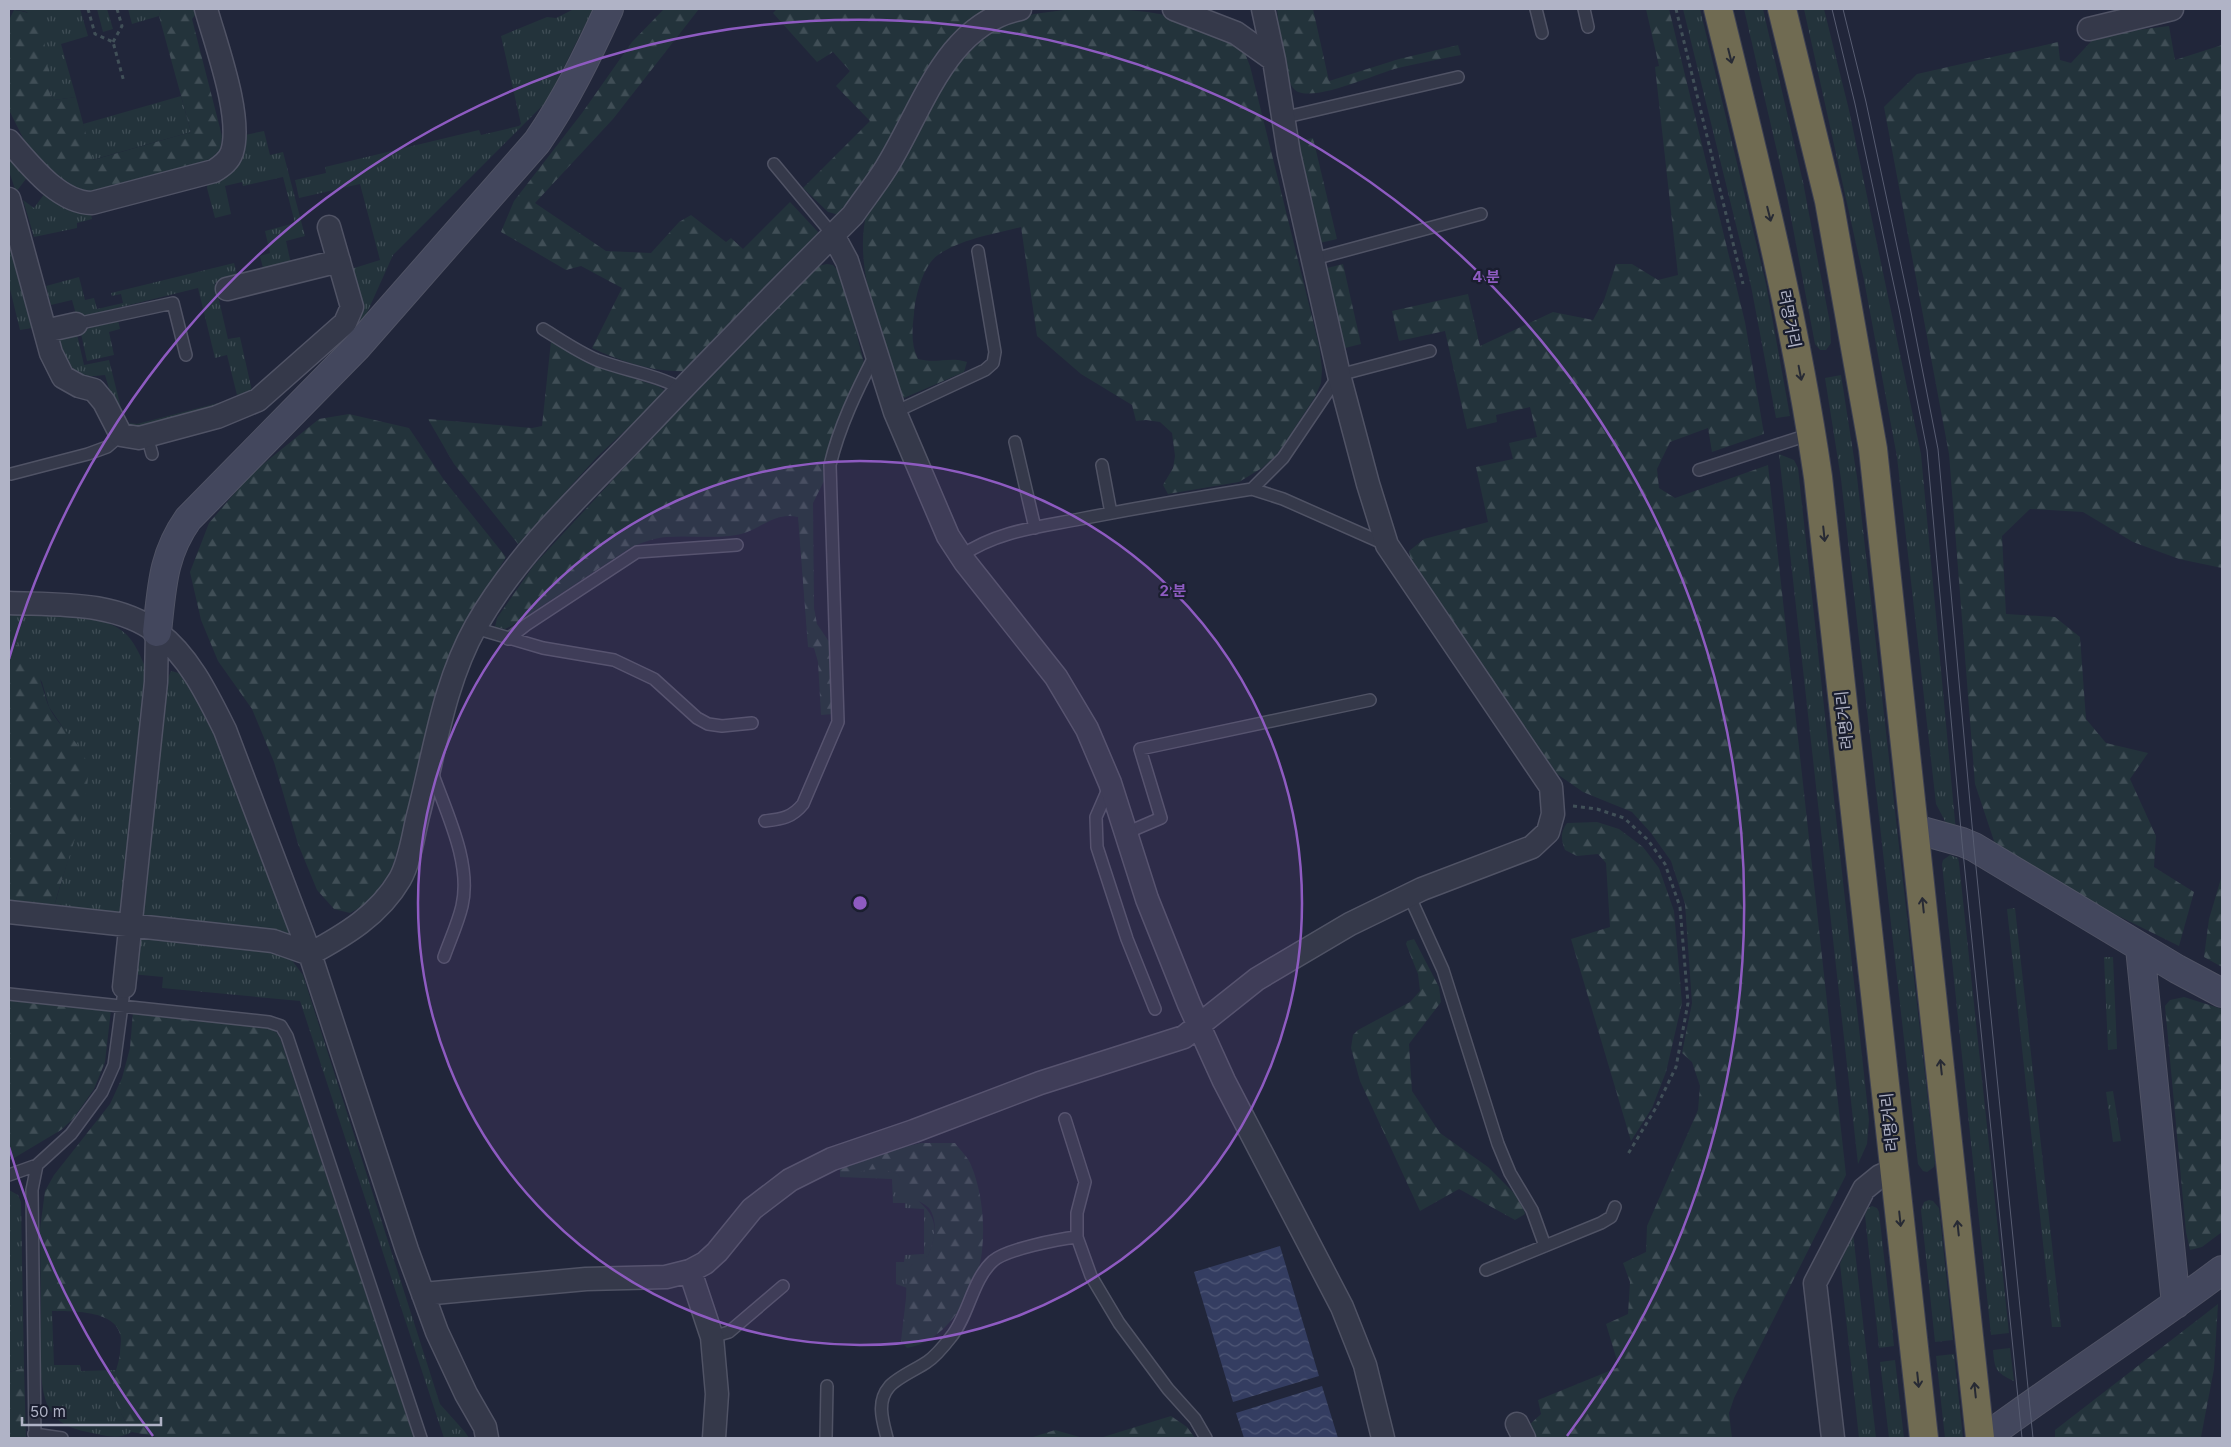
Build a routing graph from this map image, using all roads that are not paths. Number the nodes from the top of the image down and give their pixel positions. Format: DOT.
graph roads {
  1 [pos="206,9"];
  2 [pos="609,9"];
  3 [pos="1020,9"];
  4 [pos="1174,9"];
  5 [pos="1263,9"];
  6 [pos="1536,9"];
  7 [pos="1584,9"];
  8 [pos="1718,9"];
  9 [pos="1782,9"];
  10 [pos="2172,9"];
  11 [pos="996,12"];
  12 [pos="1588,27"];
  13 [pos="2089,29"];
  14 [pos="1542,33"];
  15 [pos="1274,60"];
  16 [pos="1458,78"];
  17 [pos="1282,118"];
  18 [pos="9,141"];
  19 [pos="774,164"];
  20 [pos="9,199"];
  21 [pos="1481,214"];
  22 [pos="330,227"];
  23 [pos="833,235"];
  24 [pos="978,251"];
  25 [pos="1314,259"];
  26 [pos="339,261"];
  27 [pos="227,288"];
  28 [pos="76,324"];
  29 [pos="544,328"];
  30 [pos="45,331"];
  31 [pos="1430,351"];
  32 [pos="876,354"];
  33 [pos="186,355"];
  34 [pos="1339,375"];
  35 [pos="682,389"];
  36 [pos="895,412"];
  37 [pos="1811,434"];
  38 [pos="121,436"];
  39 [pos="1015,442"];
  40 [pos="1102,465"];
  41 [pos="1700,470"];
  42 [pos="11,474"];
  43 [pos="1252,489"];
  44 [pos="1111,513"];
  45 [pos="1035,528"];
  46 [pos="737,545"];
  47 [pos="1387,545"];
  48 [pos="961,556"];
  49 [pos="9,603"];
  50 [pos="475,628"];
  51 [pos="157,632"];
  52 [pos="508,639"];
  53 [pos="1370,700"];
  54 [pos="752,723"];
  55 [pos="430,768"];
  56 [pos="1110,783"];
  57 [pos="765,821"];
  58 [pos="1915,829"];
  59 [pos="1126,833"];
  60 [pos="1409,895"];
  61 [pos="9,912"];
  62 [pos="130,925"];
  63 [pos="2140,948"];
  64 [pos="310,954"];
  65 [pos="444,957"];
  66 [pos="124,987"];
  67 [pos="2222,993"];
  68 [pos="9,994"];
  69 [pos="1156,1009"];
  70 [pos="1200,1026"];
  71 [pos="1065,1119"];
  72 [pos="37,1165"];
  73 [pos="1894,1170"];
  74 [pos="9,1175"];
  75 [pos="1616,1207"];
  76 [pos="1077,1237"];
  77 [pos="1545,1246"];
  78 [pos="1486,1270"];
  79 [pos="2222,1270"];
  80 [pos="690,1271"];
  81 [pos="783,1286"];
  82 [pos="423,1294"];
  83 [pos="2176,1304"];
  84 [pos="712,1337"];
  85 [pos="827,1386"];
  86 [pos="34,1436"];
  87 [pos="62,1438"];
  88 [pos="421,1438"];
  89 [pos="487,1438"];
  90 [pos="714,1438"];
  91 [pos="826,1438"];
  92 [pos="887,1438"];
  93 [pos="1206,1438"];
  94 [pos="1383,1438"];
  95 [pos="1833,1438"];
  96 [pos="1924,1438"];
  97 [pos="1980,1438"];
  98 [pos="1986,1438"];
  1 -- 18 [label="street"];
  2 -- 51 [label="street"];
  3 -- 11 [label="street"];
  4 -- 15 [label="street"];
  5 -- 15 [label="street"];
  6 -- 14 [label="lane"];
  7 -- 12 [label="lane"];
  8 -- 37 [label="highway, 려명거리, one-way"];
  9 -- 58 [label="highway"];
  10 -- 13 [label="street"];
  11 -- 23 [label="street"];
  15 -- 17 [label="street"];
  16 -- 17 [label="lane"];
  17 -- 25 [label="street"];
  19 -- 23 [label="lane"];
  20 -- 30 [label="street"];
  21 -- 25 [label="lane"];
  22 -- 26 [label="street"];
  23 -- 32 [label="street"];
  23 -- 35 [label="street"];
  24 -- 36 [label="lane"];
  25 -- 34 [label="street"];
  26 -- 27 [label="street"];
  26 -- 38 [label="street"];
  28 -- 30 [label="street"];
  28 -- 33 [label="lane"];
  29 -- 35 [label="lane"];
  30 -- 38 [label="street"];
  31 -- 34 [label="lane"];
  32 -- 36 [label="street"];
  32 -- 57 [label="lane"];
  34 -- 43 [label="lane"];
  34 -- 47 [label="street"];
  35 -- 50 [label="street"];
  36 -- 48 [label="street"];
  37 -- 41 [label="lane"];
  37 -- 73 [label="highway, 려명거리, one-way"];
  38 -- 42 [label="lane"];
  39 -- 45 [label="lane"];
  40 -- 44 [label="lane"];
  43 -- 44 [label="lane"];
  43 -- 47 [label="lane"];
  44 -- 45 [label="lane"];
  45 -- 48 [label="lane"];
  46 -- 52 [label="lane"];
  47 -- 60 [label="street"];
  48 -- 56 [label="street"];
  49 -- 51 [label="street"];
  50 -- 52 [label="lane"];
  50 -- 55 [label="street"];
  51 -- 62 [label="street"];
  51 -- 64 [label="street"];
  52 -- 54 [label="lane"];
  53 -- 59 [label="lane"];
  55 -- 64 [label="street"];
  55 -- 65 [label="lane"];
  56 -- 59 [label="street"];
  56 -- 69 [label="lane"];
  58 -- 63 [label="street"];
  97 -- 58 [label="highway, one-way"];
  59 -- 70 [label="street"];
  60 -- 70 [label="street"];
  60 -- 77 [label="lane"];
  61 -- 62 [label="street"];
  62 -- 64 [label="street"];
  62 -- 66 [label="street"];
  63 -- 67 [label="street"];
  63 -- 83 [label="street"];
  64 -- 82 [label="street"];
  66 -- 72 [label="lane"];
  68 -- 88 [label="lane"];
  70 -- 80 [label="street"];
  70 -- 94 [label="street"];
  71 -- 76 [label="lane"];
  72 -- 74 [label="lane"];
  72 -- 86 [label="lane"];
  73 -- 95 [label="street"];
  73 -- 96 [label="highway, 려명거리, one-way"];
  75 -- 77 [label="lane"];
  76 -- 92 [label="lane"];
  76 -- 93 [label="lane"];
  77 -- 78 [label="lane"];
  79 -- 83 [label="street"];
  80 -- 82 [label="street"];
  80 -- 84 [label="street"];
  81 -- 84 [label="lane"];
  82 -- 89 [label="street"];
  83 -- 98 [label="street"];
  84 -- 90 [label="street"];
  85 -- 91 [label="lane"];
  86 -- 87 [label="lane"];
}
